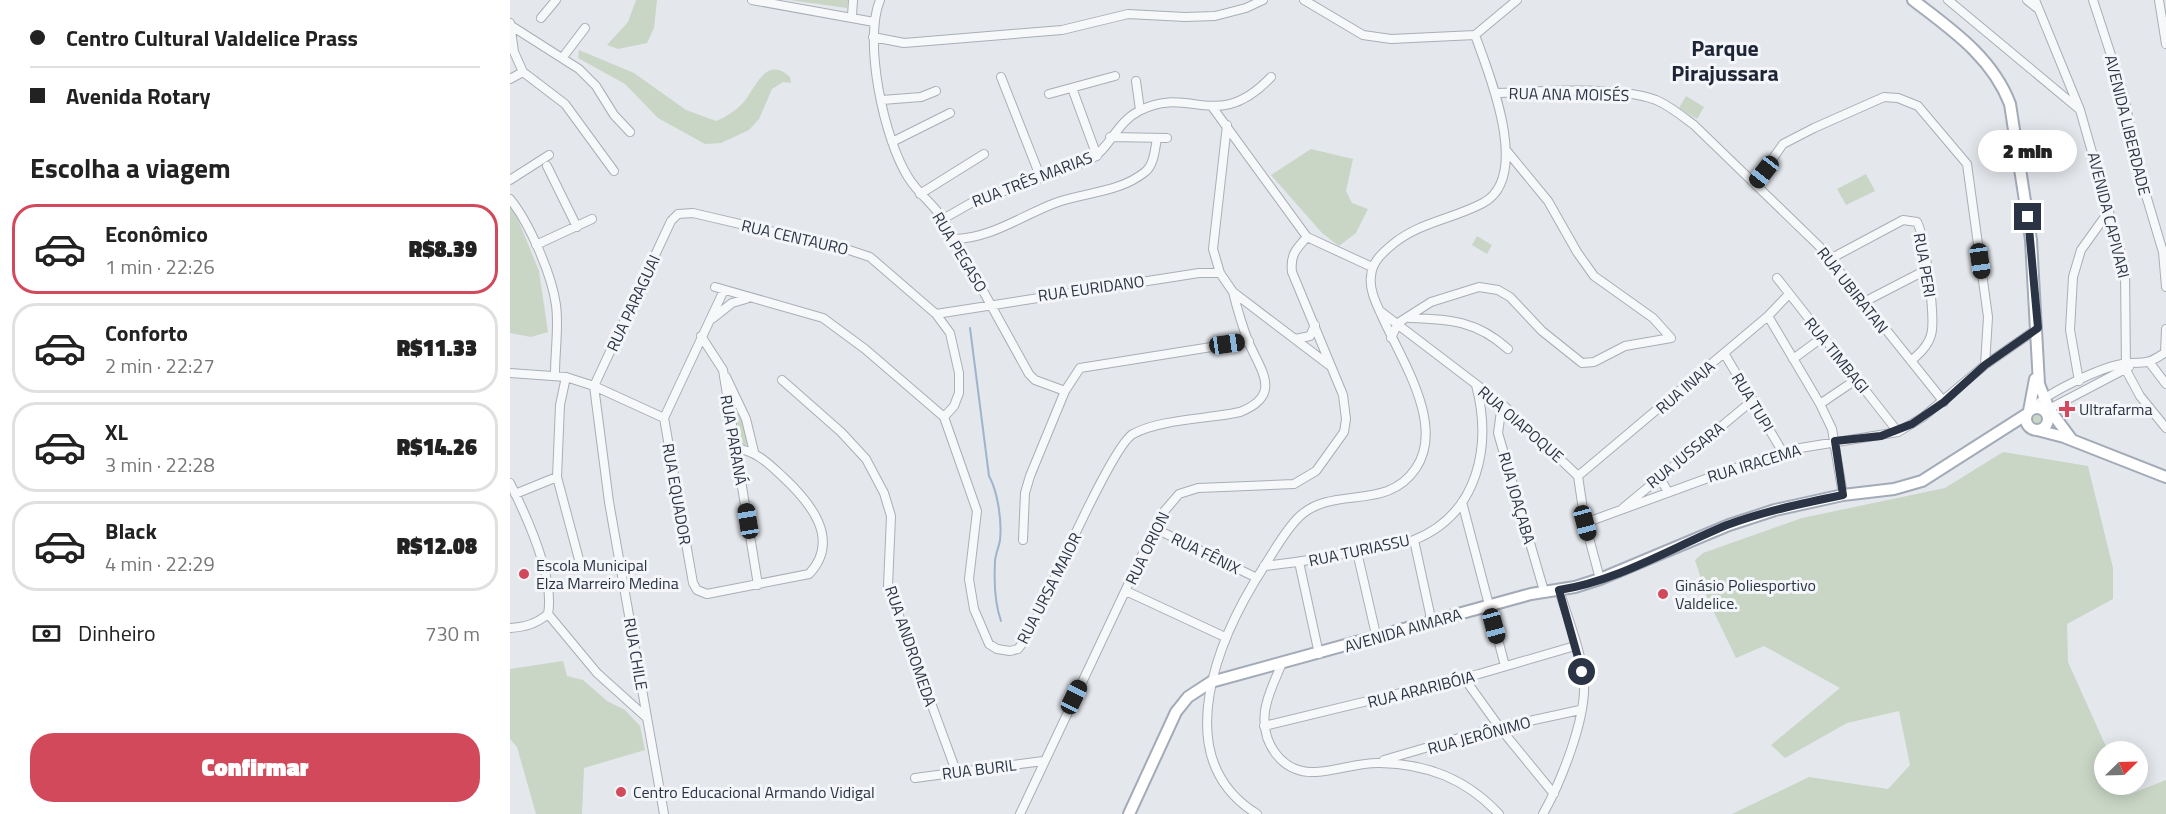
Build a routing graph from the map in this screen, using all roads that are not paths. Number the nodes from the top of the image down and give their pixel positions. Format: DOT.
graph roads {
  1 [pos="556,0"];
  2 [pos="752,0"];
  3 [pos="853,0"];
  4 [pos="880,0"];
  5 [pos="1263,0"];
  6 [pos="1304,0"];
  7 [pos="1517,0"];
  8 [pos="1913,0"];
  9 [pos="1948,0"];
  10 [pos="2027,0"];
  11 [pos="2093,0"];
  12 [pos="2159,0"];
  13 [pos="2036,4"];
  14 [pos="852,16"];
  15 [pos="541,18"];
  16 [pos="874,21"];
  17 [pos="510,24"];
  18 [pos="585,28"];
  19 [pos="1475,35"];
  20 [pos="873,37"];
  21 [pos="2166,44"];
  22 [pos="562,57"];
  23 [pos="523,72"];
  24 [pos="1115,76"];
  25 [pos="1001,77"];
  26 [pos="1271,77"];
  27 [pos="510,79"];
  28 [pos="1136,81"];
  29 [pos="1072,88"];
  30 [pos="936,91"];
  31 [pos="1495,93"];
  32 [pos="1049,94"];
  33 [pos="882,100"];
  34 [pos="1213,108"];
  35 [pos="1140,110"];
  36 [pos="2080,110"];
  37 [pos="950,112"];
  38 [pos="1227,126"];
  39 [pos="630,132"];
  40 [pos="1110,137"];
  41 [pos="1157,138"];
  42 [pos="1167,138"];
  43 [pos="892,142"];
  44 [pos="1506,150"];
  45 [pos="984,154"];
  46 [pos="549,155"];
  47 [pos="1096,156"];
  48 [pos="547,166"];
  49 [pos="614,171"];
  50 [pos="1040,177"];
  51 [pos="510,180"];
  52 [pos="1755,184"];
  53 [pos="920,194"];
  54 [pos="510,199"];
  55 [pos="2109,211"];
  56 [pos="592,219"];
  57 [pos="943,219"];
  58 [pos="672,221"];
  59 [pos="577,227"];
  60 [pos="1307,237"];
  61 [pos="954,239"];
  62 [pos="536,245"];
  63 [pos="1830,259"];
  64 [pos="1372,267"];
  65 [pos="1926,270"];
  66 [pos="1220,273"];
  67 [pos="1777,278"];
  68 [pos="715,287"];
  69 [pos="2166,287"];
  70 [pos="724,290"];
  71 [pos="1233,292"];
  72 [pos="1789,294"];
  73 [pos="749,298"];
  74 [pos="1864,302"];
  75 [pos="990,303"];
  76 [pos="962,308"];
  77 [pos="1379,310"];
  78 [pos="936,314"];
  79 [pos="1768,316"];
  80 [pos="1408,318"];
  81 [pos="710,321"];
  82 [pos="1398,323"];
  83 [pos="945,324"];
  84 [pos="1315,325"];
  85 [pos="2038,328"];
  86 [pos="2166,328"];
  87 [pos="701,336"];
  88 [pos="1823,337"];
  89 [pos="1391,338"];
  90 [pos="1294,339"];
  91 [pos="1249,341"];
  92 [pos="1508,349"];
  93 [pos="2165,352"];
  94 [pos="1724,353"];
  95 [pos="1793,359"];
  96 [pos="1911,361"];
  97 [pos="2150,363"];
  98 [pos="1985,365"];
  99 [pos="1330,366"];
  100 [pos="2037,366"];
  101 [pos="2128,366"];
  102 [pos="723,370"];
  103 [pos="510,373"];
  104 [pos="555,374"];
  105 [pos="566,377"];
  106 [pos="1857,379"];
  107 [pos="782,380"];
  108 [pos="2079,381"];
  109 [pos="2166,384"];
  110 [pos="1476,385"];
  111 [pos="594,386"];
  112 [pos="1065,391"];
  113 [pos="1753,400"];
  114 [pos="1944,402"];
  115 [pos="1502,404"];
  116 [pos="2047,404"];
  117 [pos="1820,405"];
  118 [pos="2030,411"];
  119 [pos="944,417"];
  120 [pos="664,418"];
  121 [pos="2166,428"];
  122 [pos="2035,429"];
  123 [pos="1999,431"];
  124 [pos="1898,432"];
  125 [pos="1498,433"];
  126 [pos="1484,436"];
  127 [pos="1835,441"];
  128 [pos="2072,441"];
  129 [pos="735,448"];
  130 [pos="1782,451"];
  131 [pos="754,453"];
  132 [pos="1659,476"];
  133 [pos="557,477"];
  134 [pos="1578,477"];
  135 [pos="2166,477"];
  136 [pos="510,483"];
  137 [pos="1668,492"];
  138 [pos="516,494"];
  139 [pos="1843,495"];
  140 [pos="1462,502"];
  141 [pos="1618,512"];
  142 [pos="1585,523"];
  143 [pos="1156,529"];
  144 [pos="1023,540"];
  145 [pos="1414,540"];
  146 [pos="1357,552"];
  147 [pos="1299,562"];
  148 [pos="1264,566"];
  149 [pos="581,567"];
  150 [pos="1257,578"];
  151 [pos="1600,579"];
  152 [pos="758,585"];
  153 [pos="1559,590"];
  154 [pos="1126,591"];
  155 [pos="1544,591"];
  156 [pos="1489,606"];
  157 [pos="548,614"];
  158 [pos="1432,623"];
  159 [pos="510,627"];
  160 [pos="1225,637"];
  161 [pos="1377,639"];
  162 [pos="1575,646"];
  163 [pos="1319,654"];
  164 [pos="1282,663"];
  165 [pos="1505,666"];
  166 [pos="1464,678"];
  167 [pos="1211,682"];
  168 [pos="1580,710"];
  169 [pos="647,718"];
  170 [pos="1264,726"];
  171 [pos="1500,728"];
  172 [pos="1043,761"];
  173 [pos="1378,762"];
  174 [pos="956,771"];
  175 [pos="915,778"];
  176 [pos="1554,795"];
  177 [pos="664,814"];
  178 [pos="1020,814"];
  179 [pos="1129,814"];
  180 [pos="1257,814"];
  181 [pos="1499,814"];
  182 [pos="1544,814"];
  1 -- 15 [label="street"];
  2 -- 14 [label="street"];
  3 -- 14 [label="street"];
  4 -- 16 [label="street, RUA PEGASO"];
  5 -- 20 [label="street"];
  6 -- 19 [label="street"];
  7 -- 19 [label="street"];
  8 -- 85 [label="main road"];
  9 -- 36 [label="street"];
  10 -- 13 [label="street"];
  11 -- 69 [label="street, AVENIDA LIBERDADE"];
  12 -- 21 [label="street"];
  13 -- 36 [label="street, AVENIDA CAPIVARI"];
  14 -- 16 [label="street"];
  16 -- 20 [label="street, RUA PEGASO"];
  17 -- 22 [label="street"];
  17 -- 23 [label="street"];
  18 -- 22 [label="street"];
  19 -- 31 [label="street"];
  20 -- 33 [label="street, RUA PEGASO"];
  22 -- 39 [label="street"];
  23 -- 27 [label="street"];
  23 -- 49 [label="street"];
  24 -- 29 [label="street"];
  25 -- 50 [label="street"];
  26 -- 34 [label="street"];
  28 -- 35 [label="street"];
  29 -- 32 [label="street"];
  29 -- 47 [label="street"];
  30 -- 33 [label="street"];
  31 -- 44 [label="street"];
  31 -- 52 [label="street, RUA ANA MOISÉS"];
  33 -- 43 [label="street, RUA PEGASO"];
  34 -- 35 [label="street, RUA TRÊS MARIAS"];
  34 -- 38 [label="street"];
  35 -- 40 [label="street, RUA TRÊS MARIAS"];
  36 -- 55 [label="street, AVENIDA CAPIVARI"];
  37 -- 43 [label="street"];
  38 -- 60 [label="street"];
  38 -- 66 [label="street"];
  40 -- 41 [label="street"];
  40 -- 47 [label="street, RUA TRÊS MARIAS"];
  41 -- 42 [label="street"];
  41 -- 61 [label="street"];
  43 -- 53 [label="street, RUA PEGASO"];
  44 -- 64 [label="street"];
  44 -- 80 [label="street"];
  45 -- 53 [label="street"];
  46 -- 51 [label="street"];
  47 -- 50 [label="street, RUA TRÊS MARIAS"];
  48 -- 59 [label="street"];
  50 -- 57 [label="street, RUA TRÊS MARIAS"];
  52 -- 63 [label="street, RUA UBIRATAN"];
  52 -- 98 [label="street"];
  53 -- 57 [label="street, RUA PEGASO"];
  54 -- 62 [label="street"];
  55 -- 101 [label="street, AVENIDA CAPIVARI"];
  55 -- 108 [label="street"];
  56 -- 59 [label="street"];
  57 -- 61 [label="street, RUA PEGASO"];
  58 -- 78 [label="street, RUA CENTAURO"];
  58 -- 111 [label="street, RUA PARAGUAI"];
  59 -- 62 [label="street"];
  60 -- 64 [label="street"];
  60 -- 84 [label="street, RUA ORION"];
  61 -- 75 [label="street, RUA PEGASO"];
  62 -- 104 [label="street"];
  63 -- 65 [label="street, RUA PERI"];
  63 -- 74 [label="street, RUA UBIRATAN"];
  64 -- 77 [label="street"];
  65 -- 74 [label="street"];
  65 -- 96 [label="street, RUA PERI"];
  66 -- 71 [label="street"];
  66 -- 75 [label="street, RUA EURIDANO"];
  67 -- 72 [label="street, RUA TIMBAGI"];
  68 -- 70 [label="street, RUA URSA MAIOR"];
  70 -- 73 [label="street, RUA URSA MAIOR"];
  70 -- 81 [label="street"];
  71 -- 90 [label="street"];
  71 -- 91 [label="street, RUA URSA MAIOR"];
  72 -- 79 [label="street, RUA INAJA"];
  72 -- 88 [label="street, RUA TIMBAGI"];
  73 -- 81 [label="street"];
  73 -- 119 [label="street, RUA URSA MAIOR"];
  74 -- 96 [label="street, RUA UBIRATAN"];
  75 -- 76 [label="street, RUA EURIDANO"];
  75 -- 112 [label="street, RUA PEGASO"];
  76 -- 78 [label="street, RUA EURIDANO"];
  76 -- 83 [label="street"];
  77 -- 82 [label="street, RUA OIAPOQUE"];
  77 -- 89 [label="street"];
  78 -- 83 [label="street, RUA CENTAURO"];
  79 -- 94 [label="street, RUA INAJA"];
  79 -- 95 [label="street"];
  80 -- 82 [label="street"];
  80 -- 92 [label="street"];
  81 -- 87 [label="street"];
  82 -- 89 [label="street"];
  82 -- 110 [label="street, RUA OIAPOQUE"];
  83 -- 119 [label="street"];
  84 -- 90 [label="street"];
  84 -- 99 [label="street, RUA ORION"];
  85 -- 98 [label="street, RUA IRACEMA"];
  85 -- 100 [label="main road"];
  86 -- 93 [label="street"];
  87 -- 102 [label="street, RUA PARANÁ"];
  87 -- 120 [label="street"];
  88 -- 95 [label="street"];
  88 -- 106 [label="street, RUA TIMBAGI"];
  89 -- 148 [label="street"];
  90 -- 99 [label="street"];
  91 -- 112 [label="street"];
  91 -- 119 [label="street, RUA URSA MAIOR"];
  93 -- 97 [label="street"];
  94 -- 113 [label="street, RUA TUPI"];
  94 -- 134 [label="street, RUA INAJA"];
  95 -- 117 [label="street"];
  96 -- 114 [label="street, RUA UBIRATAN"];
  97 -- 101 [label="street"];
  97 -- 109 [label="street"];
  98 -- 114 [label="street, RUA IRACEMA"];
  99 -- 143 [label="street, RUA ORION"];
  100 -- 116 [label="main road"];
  100 -- 118 [label="main road"];
  101 -- 108 [label="street"];
  101 -- 116 [label="street"];
  101 -- 121 [label="street, AVENIDA CAPIVARI"];
  102 -- 129 [label="street, RUA PARANÁ"];
  102 -- 131 [label="street"];
  103 -- 104 [label="street"];
  104 -- 105 [label="street"];
  105 -- 111 [label="street"];
  105 -- 133 [label="street"];
  106 -- 117 [label="street"];
  106 -- 124 [label="street, RUA TIMBAGI"];
  107 -- 174 [label="street, RUA ANDROMEDA"];
  108 -- 116 [label="street"];
  110 -- 115 [label="street, RUA OIAPOQUE"];
  110 -- 126 [label="street, RUA TURIASSU"];
  111 -- 120 [label="street"];
  111 -- 169 [label="street, RUA CHILE"];
  112 -- 144 [label="street"];
  113 -- 130 [label="street, RUA TUPI"];
  113 -- 132 [label="street, RUA JUSSARA"];
  114 -- 124 [label="street, RUA IRACEMA"];
  115 -- 125 [label="street, RUA JOAÇABA"];
  115 -- 134 [label="street, RUA OIAPOQUE"];
  116 -- 118 [label="street"];
  116 -- 128 [label="main road"];
  117 -- 127 [label="street"];
  118 -- 122 [label="main road"];
  118 -- 122 [label="main road"];
  118 -- 123 [label="main road, AVENIDA AIMARA"];
  120 -- 152 [label="street, RUA EQUADOR"];
  122 -- 123 [label="main road"];
  122 -- 128 [label="main road"];
  123 -- 139 [label="main road, AVENIDA AIMARA"];
  124 -- 127 [label="street, RUA IRACEMA"];
  125 -- 126 [label="street"];
  125 -- 155 [label="street, RUA JOAÇABA"];
  126 -- 140 [label="street, RUA TURIASSU"];
  127 -- 130 [label="street, RUA IRACEMA"];
  127 -- 139 [label="street"];
  128 -- 135 [label="main road"];
  129 -- 131 [label="street, RUA EQUADOR"];
  129 -- 152 [label="street, RUA PARANÁ"];
  130 -- 137 [label="street, RUA IRACEMA"];
  131 -- 152 [label="street, RUA EQUADOR"];
  132 -- 137 [label="street"];
  132 -- 141 [label="street, RUA JUSSARA"];
  133 -- 138 [label="street"];
  133 -- 149 [label="street"];
  134 -- 142 [label="street, RUA OIAPOQUE"];
  136 -- 138 [label="street"];
  137 -- 141 [label="street, RUA IRACEMA"];
  138 -- 157 [label="street"];
  139 -- 151 [label="main road, AVENIDA AIMARA"];
  140 -- 145 [label="street, RUA TURIASSU"];
  140 -- 156 [label="street"];
  141 -- 142 [label="street, RUA IRACEMA"];
  142 -- 151 [label="street, RUA OIAPOQUE"];
  143 -- 150 [label="street, RUA FÊNIX"];
  143 -- 154 [label="street, RUA ORION"];
  145 -- 146 [label="street, RUA TURIASSU"];
  145 -- 158 [label="street"];
  146 -- 147 [label="street, RUA TURIASSU"];
  146 -- 161 [label="street"];
  147 -- 148 [label="street, RUA TURIASSU"];
  147 -- 163 [label="street"];
  148 -- 150 [label="street"];
  150 -- 160 [label="street"];
  151 -- 153 [label="main road, AVENIDA AIMARA"];
  153 -- 155 [label="main road, AVENIDA AIMARA"];
  153 -- 162 [label="street"];
  154 -- 160 [label="street"];
  154 -- 172 [label="street, RUA ORION"];
  155 -- 156 [label="main road, AVENIDA AIMARA"];
  156 -- 158 [label="main road, AVENIDA AIMARA"];
  156 -- 165 [label="street"];
  157 -- 159 [label="street"];
  157 -- 169 [label="street"];
  158 -- 161 [label="main road, AVENIDA AIMARA"];
  160 -- 167 [label="street"];
  161 -- 163 [label="main road, AVENIDA AIMARA"];
  162 -- 165 [label="street, RUA ARARIBÓIA"];
  162 -- 168 [label="street"];
  163 -- 164 [label="main road, AVENIDA AIMARA"];
  164 -- 167 [label="main road, AVENIDA AIMARA"];
  164 -- 170 [label="street"];
  165 -- 166 [label="street, RUA ARARIBÓIA"];
  166 -- 170 [label="street, RUA ARARIBÓIA"];
  166 -- 171 [label="street"];
  167 -- 179 [label="main road"];
  167 -- 180 [label="street"];
  168 -- 171 [label="street, RUA JERÔNIMO"];
  168 -- 176 [label="street"];
  169 -- 177 [label="street, RUA CHILE"];
  170 -- 173 [label="street"];
  171 -- 173 [label="street, RUA JERÔNIMO"];
  171 -- 176 [label="street"];
  172 -- 174 [label="street, RUA BURIL"];
  172 -- 178 [label="street, RUA ORION"];
  173 -- 181 [label="street"];
  174 -- 175 [label="street, RUA BURIL"];
  176 -- 182 [label="street"];
}
